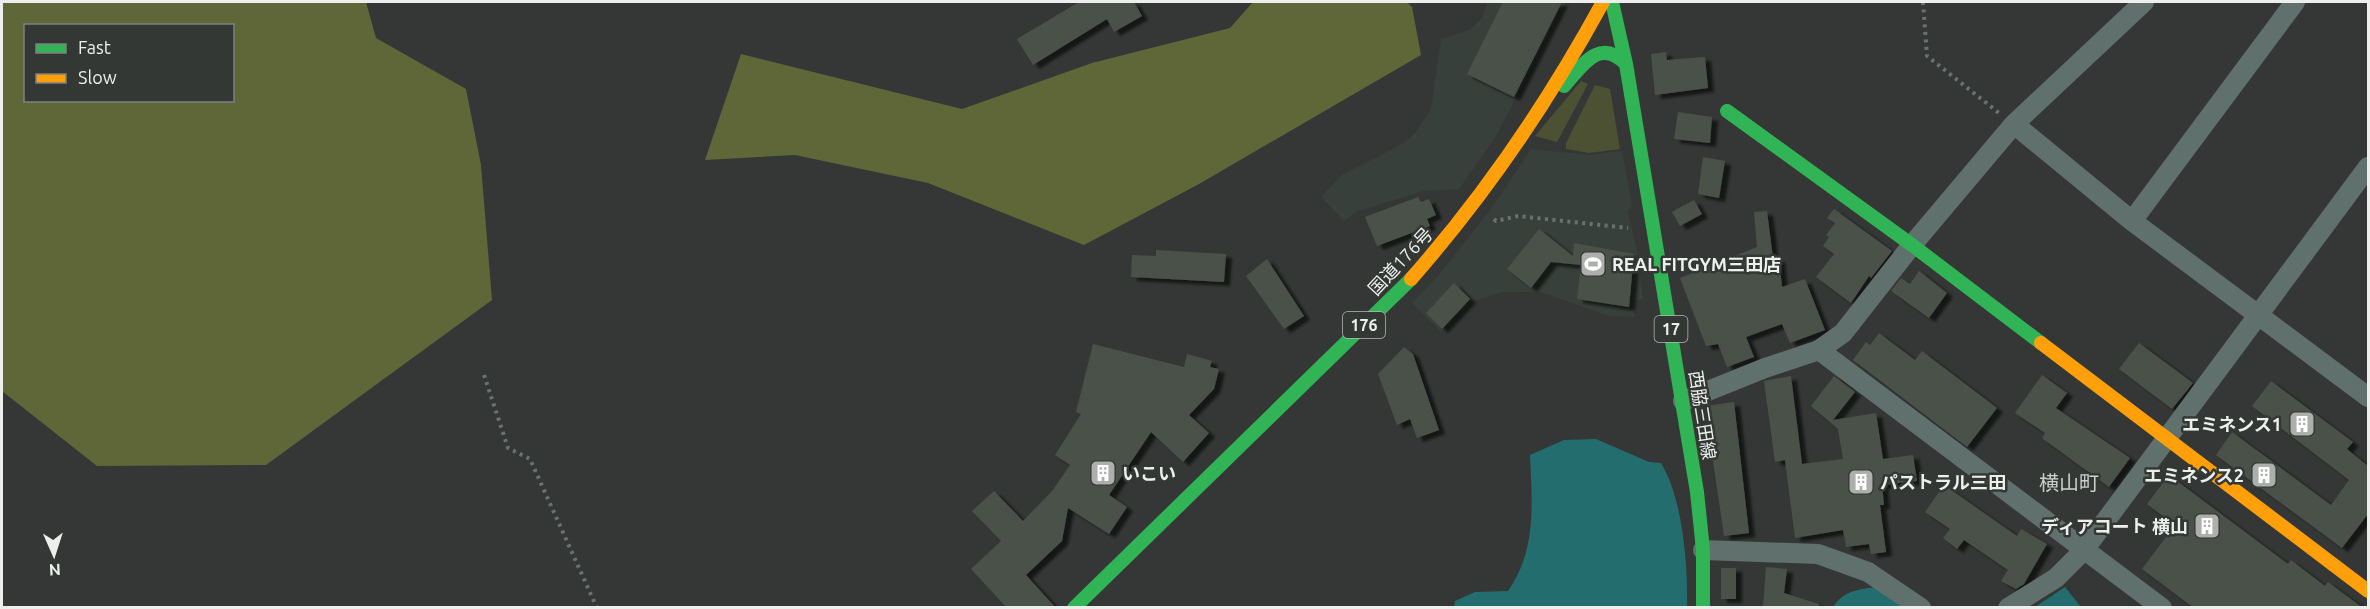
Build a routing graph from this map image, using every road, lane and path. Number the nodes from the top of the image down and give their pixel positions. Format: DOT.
graph roads {
  1 [pos="1603,2"];
  2 [pos="1612,2"];
  3 [pos="1923,2"];
  4 [pos="2144,2"];
  5 [pos="2295,2"];
  6 [pos="1629,11"];
  7 [pos="1625,59"];
  8 [pos="1727,111"];
  9 [pos="2014,124"];
  10 [pos="1524,129"];
  11 [pos="2368,167"];
  12 [pos="1491,216"];
  13 [pos="2132,221"];
  14 [pos="1630,228"];
  15 [pos="1912,244"];
  16 [pos="2259,314"];
  17 [pos="1819,350"];
  18 [pos="484,375"];
  19 [pos="2368,397"];
  20 [pos="1683,401"];
  21 [pos="2166,440"];
  22 [pos="1703,550"];
  23 [pos="2084,550"];
  24 [pos="2368,591"];
  25 [pos="597,608"];
  26 [pos="1074,608"];
  27 [pos="1703,608"];
  28 [pos="1922,608"];
  29 [pos="2008,608"];
  30 [pos="2162,608"];
  1 -- 10 [label="main road, 国道176号 / 176"];
  2 -- 7 [label="main road, 西脇三田線 / 17"];
  3 -- 9 [label="path"];
  4 -- 9 [label="street"];
  5 -- 13 [label="street"];
  6 -- 7 [label="main road, 西脇三田線 / 17"];
  7 -- 10 [label="main road"];
  7 -- 20 [label="main road, 西脇三田線 / 17"];
  8 -- 15 [label="main road"];
  9 -- 13 [label="street"];
  9 -- 15 [label="street"];
  10 -- 26 [label="main road, 国道176号 / 176"];
  11 -- 16 [label="street"];
  12 -- 14 [label="path"];
  13 -- 16 [label="street"];
  15 -- 17 [label="street"];
  15 -- 21 [label="main road"];
  16 -- 19 [label="street"];
  16 -- 21 [label="street"];
  17 -- 20 [label="street"];
  17 -- 23 [label="street"];
  18 -- 25 [label="path"];
  20 -- 22 [label="main road, 西脇三田線 / 17"];
  21 -- 23 [label="street"];
  21 -- 24 [label="main road"];
  22 -- 27 [label="main road, 西脇三田線 / 17"];
  22 -- 28 [label="street"];
  23 -- 29 [label="street"];
  23 -- 30 [label="street"];
}
